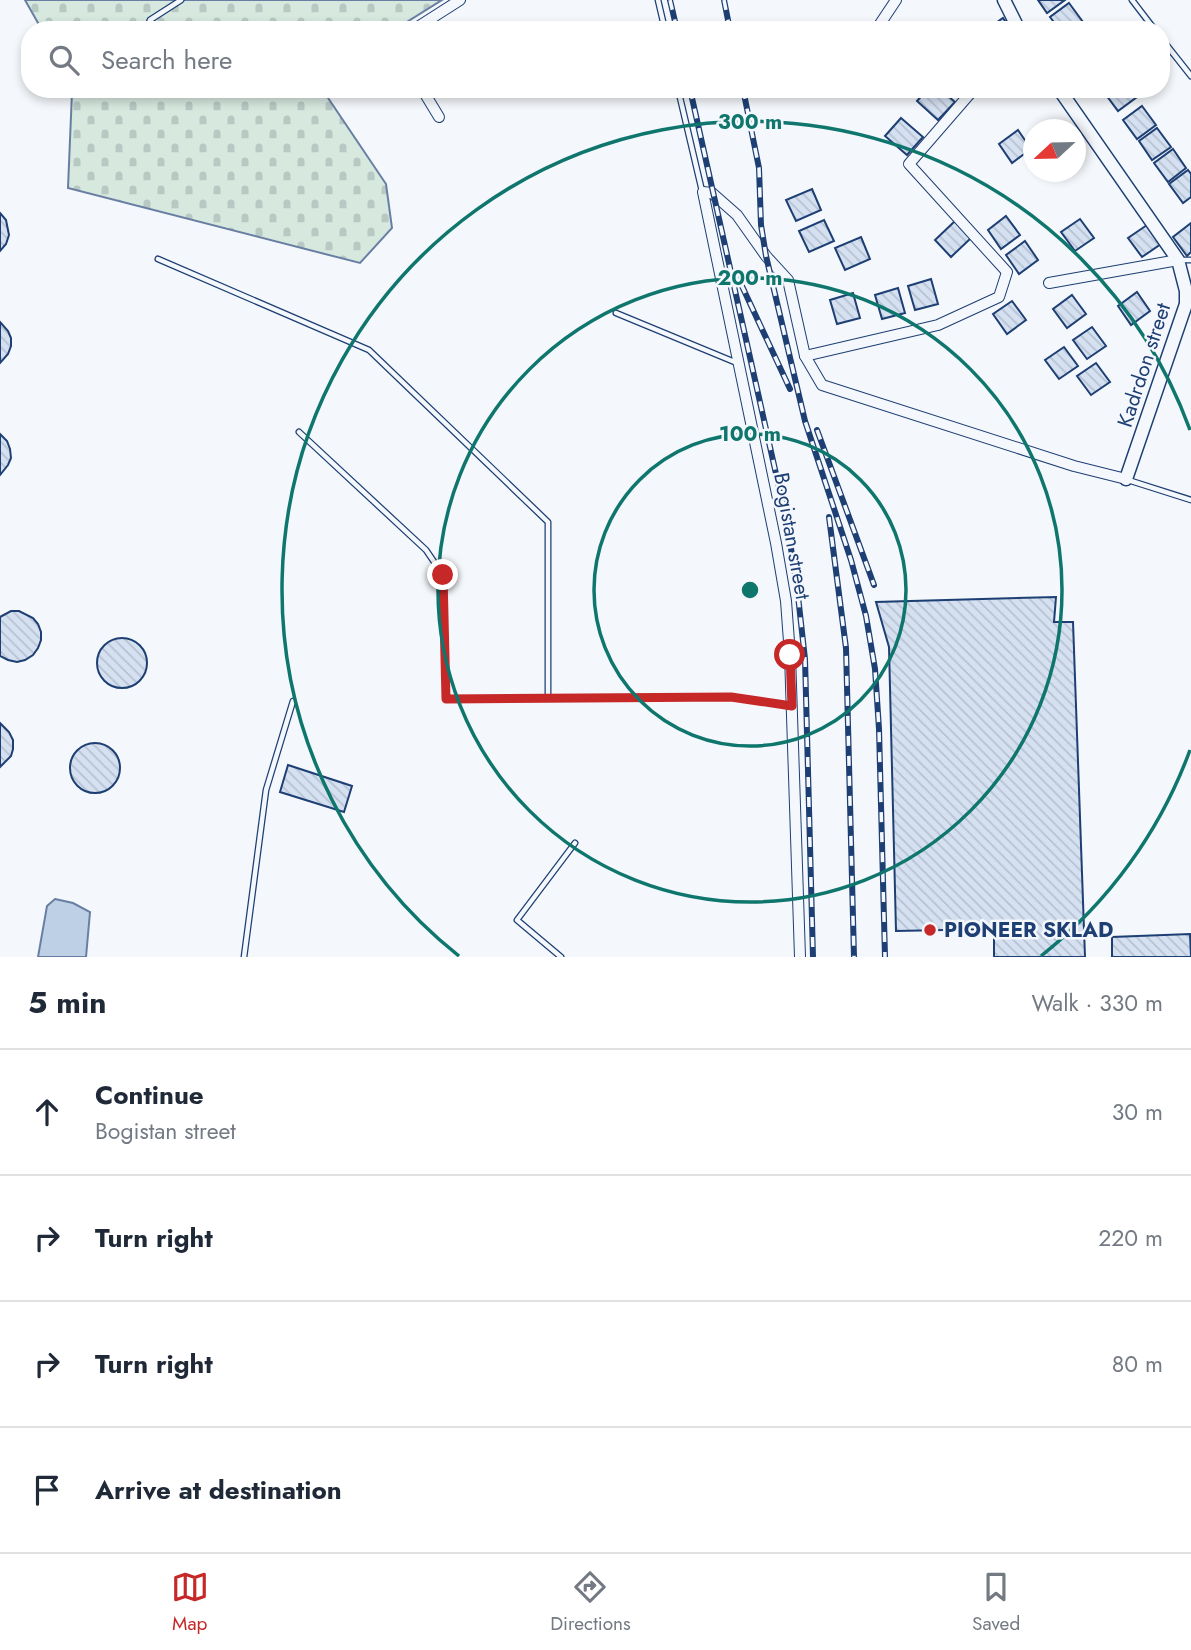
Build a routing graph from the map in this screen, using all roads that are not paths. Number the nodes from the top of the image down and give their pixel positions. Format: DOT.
graph roads {
  1 [pos="181,0"];
  2 [pos="460,0"];
  3 [pos="657,0"];
  4 [pos="895,0"];
  5 [pos="1004,0"];
  6 [pos="1132,0"];
  7 [pos="150,21"];
  8 [pos="427,21"];
  9 [pos="662,21"];
  10 [pos="882,21"];
  11 [pos="1014,21"];
  12 [pos="1148,21"];
  13 [pos="1170,49"];
  14 [pos="1191,76"];
  15 [pos="427,98"];
  16 [pos="680,98"];
  17 [pos="966,98"];
  18 [pos="1066,98"];
  19 [pos="439,117"];
  20 [pos="703,192"];
  21 [pos="158,259"];
  22 [pos="1184,260"];
  23 [pos="1049,283"];
  24 [pos="616,313"];
  25 [pos="805,356"];
  26 [pos="738,363"];
  27 [pos="299,432"];
  28 [pos="1126,479"];
  29 [pos="1191,500"];
  30 [pos="548,698"];
  31 [pos="293,701"];
  32 [pos="792,706"];
  33 [pos="575,844"];
  34 [pos="244,957"];
  35 [pos="561,957"];
  36 [pos="800,957"];
  1 -- 7 [label="lane"];
  2 -- 8 [label="street"];
  3 -- 9 [label="lane"];
  4 -- 10 [label="street"];
  5 -- 11 [label="street"];
  6 -- 12 [label="lane"];
  13 -- 14 [label="lane"];
  15 -- 19 [label="street"];
  16 -- 20 [label="lane, Bogistan street"];
  17 -- 25 [label="street"];
  18 -- 22 [label="street, Kadrdon street"];
  20 -- 25 [label="street"];
  20 -- 26 [label="street, Bogistan street"];
  21 -- 30 [label="lane"];
  22 -- 23 [label="street"];
  22 -- 28 [label="street, Kadrdon street"];
  24 -- 26 [label="lane"];
  25 -- 28 [label="street"];
  26 -- 32 [label="street, Bogistan street"];
  27 -- 30 [label="lane"];
  28 -- 29 [label="lane"];
  30 -- 32 [label="lane"];
  31 -- 34 [label="lane"];
  32 -- 36 [label="street, Bogistan street"];
  33 -- 35 [label="lane"];
}
